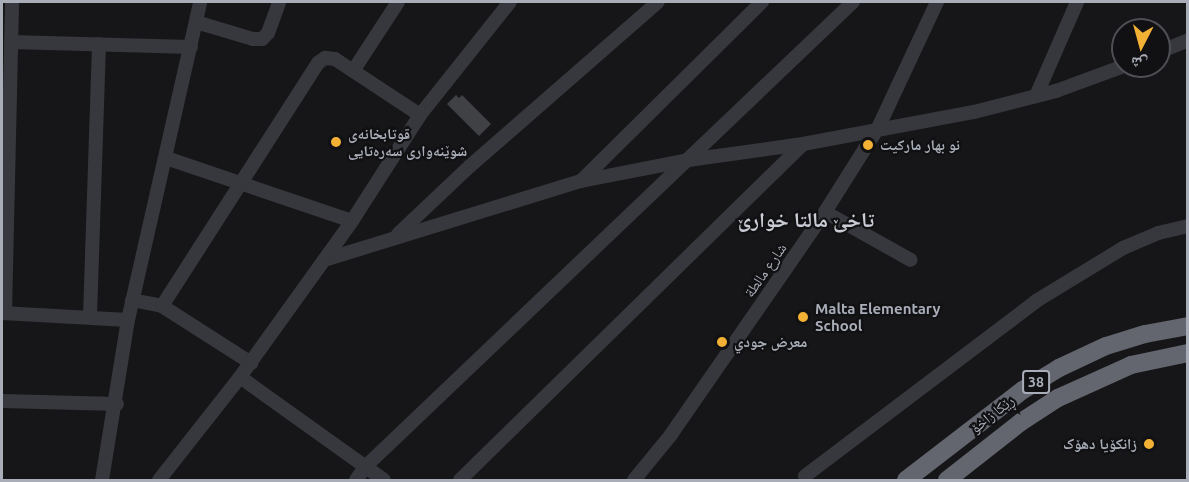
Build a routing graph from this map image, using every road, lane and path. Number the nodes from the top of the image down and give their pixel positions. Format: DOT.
graph roads {
  1 [pos="12,2"];
  2 [pos="200,2"];
  3 [pos="279,2"];
  4 [pos="398,2"];
  5 [pos="510,2"];
  6 [pos="658,2"];
  7 [pos="762,2"];
  8 [pos="853,2"];
  9 [pos="921,2"];
  10 [pos="1077,2"];
  11 [pos="935,7"];
  12 [pos="196,22"];
  13 [pos="1188,40"];
  14 [pos="11,42"];
  15 [pos="99,44"];
  16 [pos="191,47"];
  17 [pos="1171,47"];
  18 [pos="1111,70"];
  19 [pos="353,71"];
  20 [pos="1036,96"];
  21 [pos="420,115"];
  22 [pos="878,128"];
  23 [pos="804,144"];
  24 [pos="5,146"];
  25 [pos="166,158"];
  26 [pos="688,160"];
  27 [pos="581,181"];
  28 [pos="243,184"];
  29 [pos="825,212"];
  30 [pos="352,221"];
  31 [pos="4,225"];
  32 [pos="1188,226"];
  33 [pos="394,237"];
  34 [pos="324,260"];
  35 [pos="911,260"];
  36 [pos="132,300"];
  37 [pos="162,306"];
  38 [pos="3,313"];
  39 [pos="90,316"];
  40 [pos="128,320"];
  41 [pos="1188,326"];
  42 [pos="1188,353"];
  43 [pos="250,363"];
  44 [pos="240,377"];
  45 [pos="2,401"];
  46 [pos="117,404"];
  47 [pos="365,467"];
  48 [pos="805,476"];
  49 [pos="102,480"];
  50 [pos="163,480"];
  51 [pos="356,480"];
  52 [pos="384,480"];
  53 [pos="460,480"];
  54 [pos="634,480"];
  55 [pos="906,480"];
  56 [pos="947,480"];
  1 -- 14 [label="street"];
  2 -- 12 [label="street"];
  3 -- 12 [label="street"];
  4 -- 19 [label="street"];
  5 -- 21 [label="street"];
  6 -- 33 [label="street"];
  7 -- 27 [label="street"];
  8 -- 26 [label="street"];
  9 -- 11 [label="street"];
  10 -- 20 [label="street"];
  11 -- 22 [label="street, شارع مالطة"];
  12 -- 16 [label="street"];
  13 -- 17 [label="street"];
  14 -- 15 [label="street"];
  14 -- 24 [label="street"];
  15 -- 16 [label="street"];
  15 -- 39 [label="street"];
  16 -- 25 [label="street"];
  18 -- 20 [label="street"];
  19 -- 21 [label="street"];
  19 -- 28 [label="street"];
  20 -- 22 [label="street"];
  21 -- 30 [label="street"];
  22 -- 23 [label="street"];
  22 -- 29 [label="street, شارع مالطة"];
  23 -- 26 [label="street"];
  23 -- 53 [label="street"];
  24 -- 31 [label="street"];
  25 -- 28 [label="street"];
  25 -- 36 [label="street"];
  26 -- 27 [label="street"];
  26 -- 47 [label="street"];
  27 -- 33 [label="street"];
  28 -- 30 [label="street"];
  28 -- 37 [label="street"];
  29 -- 35 [label="street"];
  29 -- 54 [label="street, شارع مالطة"];
  30 -- 34 [label="street"];
  31 -- 38 [label="street"];
  32 -- 48 [label="street"];
  33 -- 34 [label="street"];
  34 -- 43 [label="street"];
  36 -- 37 [label="street"];
  36 -- 40 [label="street"];
  37 -- 43 [label="street"];
  38 -- 39 [label="street"];
  39 -- 40 [label="street"];
  40 -- 46 [label="street"];
  41 -- 55 [label="highway, ڕێکا زاخۆ / 38"];
  42 -- 56 [label="highway, ڕێکا زاخۆ / 38"];
  43 -- 44 [label="street"];
  44 -- 47 [label="street"];
  44 -- 50 [label="street"];
  45 -- 46 [label="street"];
  46 -- 49 [label="street"];
  47 -- 51 [label="street"];
  47 -- 52 [label="street"];
}
